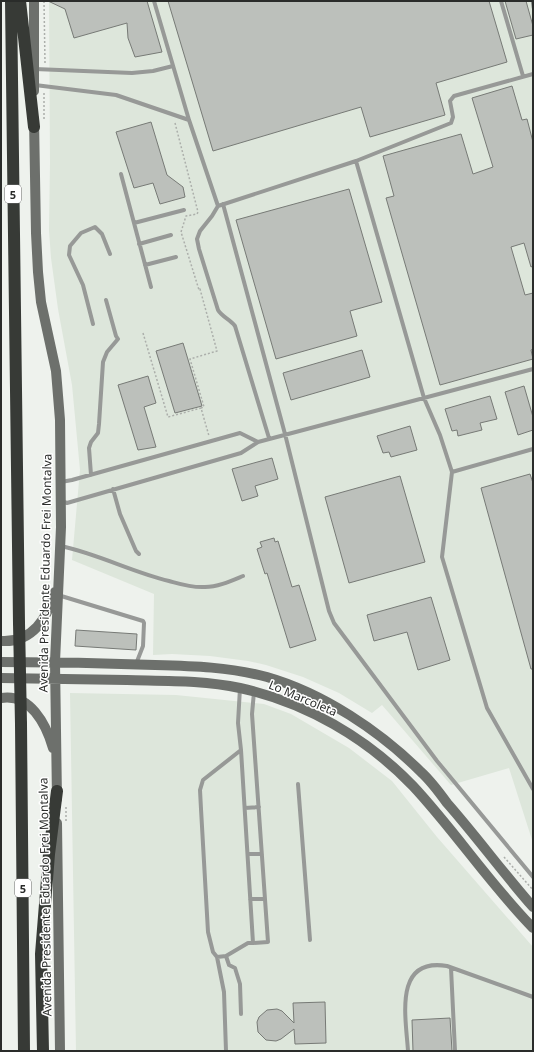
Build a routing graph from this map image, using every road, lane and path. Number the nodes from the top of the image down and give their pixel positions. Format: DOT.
graph roads {
  1 [pos="11,1"];
  2 [pos="20,1"];
  3 [pos="34,1"];
  4 [pos="44,1"];
  5 [pos="154,1"];
  6 [pos="501,1"];
  7 [pos="173,66"];
  8 [pos="40,69"];
  9 [pos="533,74"];
  10 [pos="523,76"];
  11 [pos="34,86"];
  12 [pos="173,115"];
  13 [pos="189,120"];
  14 [pos="34,127"];
  15 [pos="356,161"];
  16 [pos="120,174"];
  17 [pos="223,204"];
  18 [pos="218,206"];
  19 [pos="184,210"];
  20 [pos="134,223"];
  21 [pos="171,234"];
  22 [pos="139,244"];
  23 [pos="110,254"];
  24 [pos="176,257"];
  25 [pos="145,265"];
  26 [pos="151,287"];
  27 [pos="106,300"];
  28 [pos="92,324"];
  29 [pos="142,333"];
  30 [pos="533,370"];
  31 [pos="424,398"];
  32 [pos="201,408"];
  33 [pos="285,434"];
  34 [pos="269,438"];
  35 [pos="211,441"];
  36 [pos="258,442"];
  37 [pos="533,449"];
  38 [pos="452,472"];
  39 [pos="91,475"];
  40 [pos="60,482"];
  41 [pos="114,489"];
  42 [pos="61,501"];
  43 [pos="60,545"];
  44 [pos="139,554"];
  45 [pos="243,576"];
  46 [pos="59,577"];
  47 [pos="58,595"];
  48 [pos="1,642"];
  49 [pos="1,662"];
  50 [pos="55,662"];
  51 [pos="136,664"];
  52 [pos="1,678"];
  53 [pos="55,679"];
  54 [pos="240,688"];
  55 [pos="254,691"];
  56 [pos="1,698"];
  57 [pos="241,750"];
  58 [pos="56,759"];
  59 [pos="298,784"];
  60 [pos="533,789"];
  61 [pos="56,791"];
  62 [pos="447,802"];
  63 [pos="259,807"];
  64 [pos="245,808"];
  65 [pos="432,810"];
  66 [pos="462,820"];
  67 [pos="448,827"];
  68 [pos="248,854"];
  69 [pos="262,854"];
  70 [pos="533,877"];
  71 [pos="250,899"];
  72 [pos="264,899"];
  73 [pos="533,907"];
  74 [pos="533,928"];
  75 [pos="310,940"];
  76 [pos="253,943"];
  77 [pos="226,956"];
  78 [pos="217,957"];
  79 [pos="451,968"];
  80 [pos="533,997"];
  81 [pos="241,1014"];
  82 [pos="24,1051"];
  83 [pos="43,1051"];
  84 [pos="60,1051"];
  85 [pos="226,1051"];
  86 [pos="408,1051"];
  87 [pos="455,1051"];
  1 -- 82 [label="highway, 5, bridge"];
  2 -- 14 [label="highway"];
  3 -- 8 [label="main road, Avenida Presidente Eduardo Frei Montalva"];
  4 -- 8 [label="path"];
  5 -- 7 [label="lane"];
  6 -- 10 [label="lane"];
  7 -- 8 [label="lane"];
  7 -- 13 [label="lane"];
  8 -- 11 [label="main road, Avenida Presidente Eduardo Frei Montalva"];
  9 -- 10 [label="lane"];
  10 -- 15 [label="lane"];
  11 -- 12 [label="lane"];
  11 -- 14 [label="main road, Avenida Presidente Eduardo Frei Montalva"];
  12 -- 13 [label="lane"];
  12 -- 32 [label="path"];
  13 -- 18 [label="lane"];
  14 -- 40 [label="main road, Avenida Presidente Eduardo Frei Montalva"];
  15 -- 17 [label="lane"];
  15 -- 31 [label="lane"];
  16 -- 20 [label="lane"];
  17 -- 18 [label="lane"];
  17 -- 33 [label="lane"];
  18 -- 34 [label="lane"];
  19 -- 20 [label="lane"];
  20 -- 22 [label="lane"];
  21 -- 22 [label="lane"];
  22 -- 25 [label="lane"];
  23 -- 28 [label="lane"];
  24 -- 25 [label="lane"];
  25 -- 26 [label="lane"];
  27 -- 39 [label="lane"];
  29 -- 32 [label="path"];
  30 -- 31 [label="lane"];
  31 -- 33 [label="lane"];
  31 -- 38 [label="lane"];
  32 -- 35 [label="path"];
  33 -- 34 [label="lane"];
  33 -- 70 [label="lane"];
  34 -- 36 [label="lane"];
  35 -- 36 [label="lane"];
  35 -- 39 [label="lane"];
  36 -- 41 [label="lane"];
  37 -- 38 [label="lane"];
  38 -- 60 [label="lane"];
  39 -- 40 [label="lane"];
  40 -- 42 [label="main road, Avenida Presidente Eduardo Frei Montalva"];
  41 -- 42 [label="lane"];
  41 -- 44 [label="lane"];
  42 -- 43 [label="main road, Avenida Presidente Eduardo Frei Montalva"];
  43 -- 45 [label="lane"];
  43 -- 46 [label="main road, Avenida Presidente Eduardo Frei Montalva"];
  46 -- 47 [label="main road, Avenida Presidente Eduardo Frei Montalva"];
  46 -- 48 [label="main road"];
  47 -- 50 [label="main road, Avenida Presidente Eduardo Frei Montalva"];
  47 -- 51 [label="lane"];
  49 -- 50 [label="main road, Lo Marcoleta"];
  50 -- 51 [label="main road, Lo Marcoleta"];
  50 -- 53 [label="main road, Avenida Presidente Eduardo Frei Montalva"];
  51 -- 62 [label="main road, Lo Marcoleta"];
  52 -- 53 [label="main road, Lo Marcoleta"];
  53 -- 54 [label="main road, Lo Marcoleta"];
  53 -- 58 [label="main road, Avenida Presidente Eduardo Frei Montalva"];
  54 -- 55 [label="main road, Lo Marcoleta"];
  54 -- 57 [label="lane"];
  55 -- 63 [label="lane"];
  55 -- 65 [label="main road, Lo Marcoleta"];
  56 -- 58 [label="main road"];
  57 -- 64 [label="lane"];
  57 -- 78 [label="lane"];
  58 -- 61 [label="main road, Avenida Presidente Eduardo Frei Montalva"];
  59 -- 75 [label="lane"];
  61 -- 83 [label="highway"];
  61 -- 84 [label="main road, Avenida Presidente Eduardo Frei Montalva"];
  62 -- 65 [label="main road"];
  62 -- 66 [label="main road, Lo Marcoleta"];
  63 -- 64 [label="lane"];
  63 -- 69 [label="lane"];
  64 -- 68 [label="lane"];
  65 -- 67 [label="main road, Lo Marcoleta"];
  66 -- 67 [label="main road"];
  66 -- 73 [label="main road, Lo Marcoleta"];
  67 -- 74 [label="main road, Lo Marcoleta"];
  68 -- 69 [label="lane"];
  68 -- 71 [label="lane"];
  69 -- 72 [label="lane"];
  71 -- 72 [label="lane"];
  71 -- 76 [label="lane"];
  72 -- 76 [label="lane"];
  76 -- 77 [label="lane"];
  77 -- 78 [label="lane"];
  77 -- 81 [label="lane"];
  78 -- 85 [label="lane"];
  79 -- 80 [label="lane"];
  79 -- 86 [label="lane"];
  79 -- 87 [label="lane"];
}
